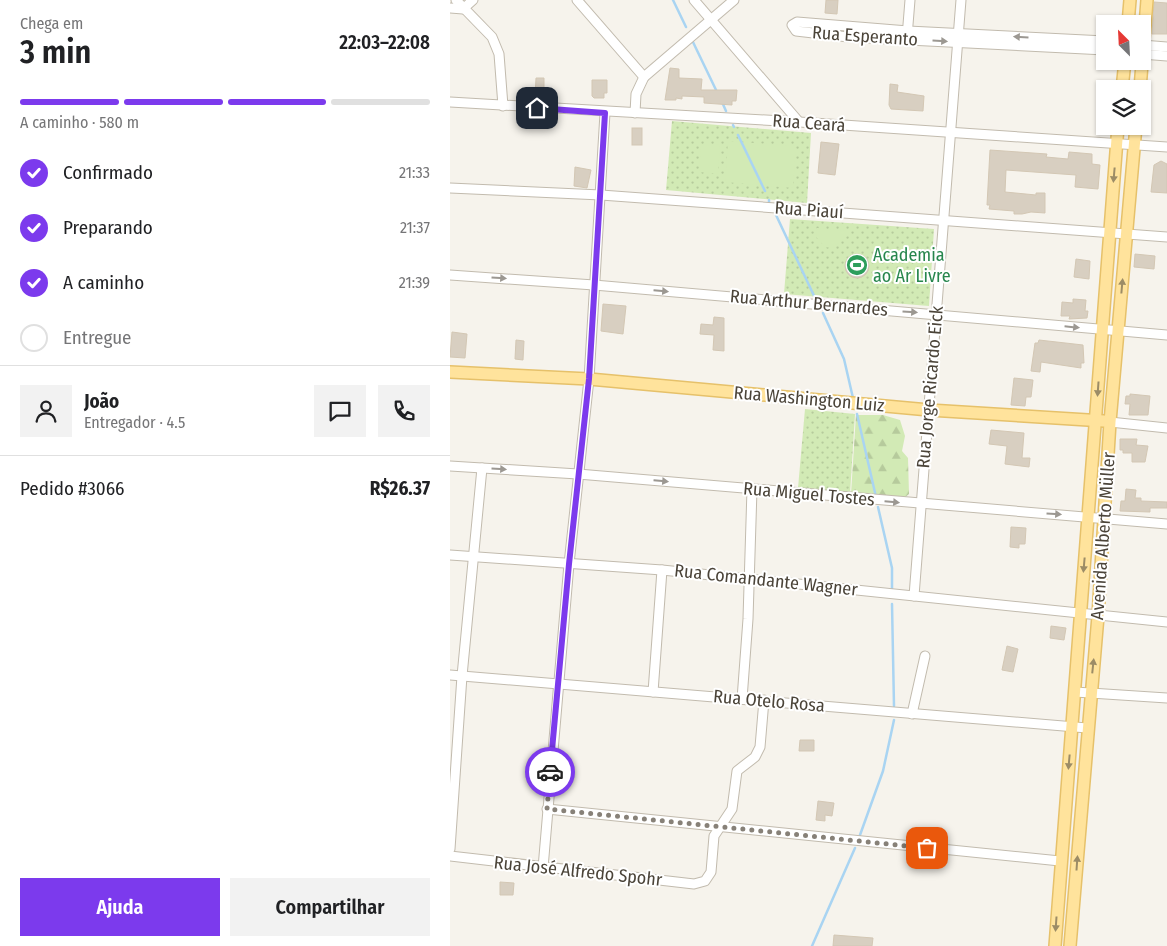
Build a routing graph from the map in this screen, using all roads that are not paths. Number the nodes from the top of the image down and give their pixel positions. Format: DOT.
graph roads {
  1 [pos="456,0"];
  2 [pos="473,0"];
  3 [pos="577,0"];
  4 [pos="694,0"];
  5 [pos="734,0"];
  6 [pos="910,0"];
  7 [pos="961,0"];
  8 [pos="1130,0"];
  9 [pos="1147,0"];
  10 [pos="450,8"];
  11 [pos="463,9"];
  12 [pos="1129,15"];
  13 [pos="1146,15"];
  14 [pos="711,20"];
  15 [pos="848,27"];
  16 [pos="908,35"];
  17 [pos="848,37"];
  18 [pos="958,38"];
  19 [pos="1096,41"];
  20 [pos="1044,42"];
  21 [pos="1167,47"];
  22 [pos="1096,49"];
  23 [pos="1151,49"];
  24 [pos="1151,52"];
  25 [pos="1167,56"];
  26 [pos="644,77"];
  27 [pos="450,102"];
  28 [pos="503,106"];
  29 [pos="605,113"];
  30 [pos="635,113"];
  31 [pos="799,122"];
  32 [pos="951,132"];
  33 [pos="1117,135"];
  34 [pos="1135,135"];
  35 [pos="1117,143"];
  36 [pos="1134,145"];
  37 [pos="1167,147"];
  38 [pos="450,188"];
  39 [pos="601,195"];
  40 [pos="944,221"];
  41 [pos="1110,231"];
  42 [pos="1126,233"];
  43 [pos="1167,237"];
  44 [pos="450,275"];
  45 [pos="594,285"];
  46 [pos="936,314"];
  47 [pos="1103,330"];
  48 [pos="1118,331"];
  49 [pos="1167,335"];
  50 [pos="450,372"];
  51 [pos="589,379"];
  52 [pos="929,410"];
  53 [pos="1096,420"];
  54 [pos="1110,422"];
  55 [pos="1167,428"];
  56 [pos="450,466"];
  57 [pos="482,468"];
  58 [pos="578,474"];
  59 [pos="752,489"];
  60 [pos="921,504"];
  61 [pos="1088,517"];
  62 [pos="1103,518"];
  63 [pos="1167,524"];
  64 [pos="450,555"];
  65 [pos="473,558"];
  66 [pos="569,564"];
  67 [pos="662,570"];
  68 [pos="750,578"];
  69 [pos="914,596"];
  70 [pos="1080,613"];
  71 [pos="1098,616"];
  72 [pos="1167,622"];
  73 [pos="924,656"];
  74 [pos="450,675"];
  75 [pos="462,676"];
  76 [pos="558,683"];
  77 [pos="653,692"];
  78 [pos="1075,692"];
  79 [pos="1090,692"];
  80 [pos="1167,698"];
  81 [pos="742,699"];
  82 [pos="764,700"];
  83 [pos="912,714"];
  84 [pos="1072,728"];
  85 [pos="1087,728"];
  86 [pos="547,809"];
  87 [pos="718,828"];
  88 [pos="450,850"];
  89 [pos="450,856"];
  90 [pos="1060,861"];
  91 [pos="543,868"];
  92 [pos="1055,946"];
  93 [pos="1070,946"];
  1 -- 11 [label="street"];
  2 -- 11 [label="street"];
  3 -- 26 [label="street"];
  4 -- 14 [label="street"];
  5 -- 14 [label="street"];
  6 -- 16 [label="street"];
  7 -- 18 [label="street, Rua Jorge Ricardo Eick"];
  8 -- 12 [label="main road"];
  9 -- 13 [label="main road"];
  10 -- 11 [label="street"];
  11 -- 28 [label="street"];
  14 -- 26 [label="street"];
  14 -- 31 [label="street"];
  15 -- 16 [label="street, Rua Esperanto"];
  15 -- 17 [label="street"];
  15 -- 17 [label="street, Rua Esperanto"];
  16 -- 17 [label="street, Rua Esperanto"];
  16 -- 18 [label="street, Rua Esperanto"];
  18 -- 20 [label="street, Rua Esperanto"];
  18 -- 32 [label="street, Rua Jorge Ricardo Eick"];
  19 -- 20 [label="street, Rua Esperanto"];
  20 -- 22 [label="street, Rua Esperanto"];
  21 -- 23 [label="street"];
  24 -- 25 [label="street"];
  26 -- 30 [label="street"];
  27 -- 28 [label="street, Rua Ceará"];
  28 -- 29 [label="street, Rua Ceará"];
  29 -- 30 [label="street, Rua Ceará"];
  29 -- 39 [label="street"];
  30 -- 31 [label="street, Rua Ceará"];
  31 -- 32 [label="street, Rua Ceará"];
  32 -- 35 [label="street, Rua Ceará"];
  32 -- 40 [label="street, Rua Jorge Ricardo Eick"];
  33 -- 35 [label="main road, Avenida Alberto Müller"];
  34 -- 36 [label="main road, Avenida Alberto Müller"];
  35 -- 36 [label="street, Rua Ceará"];
  35 -- 41 [label="main road, Avenida Alberto Müller, one-way"];
  36 -- 37 [label="street, Rua Ceará"];
  36 -- 42 [label="main road, Avenida Alberto Müller"];
  38 -- 39 [label="street, Rua Piauí"];
  39 -- 40 [label="street, Rua Piauí"];
  39 -- 45 [label="street"];
  40 -- 41 [label="street, Rua Piauí"];
  40 -- 46 [label="street, Rua Jorge Ricardo Eick"];
  41 -- 42 [label="street, Rua Piauí"];
  41 -- 47 [label="main road, Avenida Alberto Müller"];
  42 -- 43 [label="street, Rua Piauí"];
  48 -- 42 [label="main road, Avenida Alberto Müller, one-way"];
  44 -- 45 [label="street, Rua Arthur Bernardes, one-way"];
  45 -- 46 [label="street, Rua Arthur Bernardes, one-way"];
  45 -- 51 [label="street"];
  46 -- 47 [label="street, Rua Arthur Bernardes, one-way"];
  46 -- 52 [label="street, Rua Jorge Ricardo Eick"];
  47 -- 48 [label="street, Rua Arthur Bernardes"];
  47 -- 53 [label="main road, Avenida Alberto Müller, one-way"];
  48 -- 49 [label="street, Rua Arthur Bernardes"];
  48 -- 54 [label="main road, Avenida Alberto Müller"];
  50 -- 51 [label="main road, Rua Washington Luiz"];
  51 -- 52 [label="main road, Rua Washington Luiz"];
  51 -- 58 [label="street"];
  52 -- 53 [label="main road, Rua Washington Luiz"];
  52 -- 60 [label="street, Rua Jorge Ricardo Eick"];
  53 -- 54 [label="main road, Rua Washington Luiz"];
  53 -- 61 [label="main road, Avenida Alberto Müller"];
  54 -- 55 [label="street, Rua Washington Luiz"];
  54 -- 62 [label="main road, Avenida Alberto Müller"];
  56 -- 57 [label="street, Rua Miguel Tostes"];
  57 -- 58 [label="street, Rua Miguel Tostes, one-way"];
  57 -- 65 [label="street"];
  58 -- 59 [label="street, Rua Miguel Tostes, one-way"];
  58 -- 66 [label="street"];
  59 -- 60 [label="street, Rua Miguel Tostes, one-way"];
  59 -- 68 [label="street"];
  60 -- 61 [label="street, Rua Miguel Tostes, one-way"];
  60 -- 69 [label="street, Rua Jorge Ricardo Eick"];
  61 -- 62 [label="street, Rua Miguel Tostes"];
  61 -- 70 [label="main road, Avenida Alberto Müller, one-way"];
  62 -- 63 [label="street, Rua Miguel Tostes"];
  62 -- 71 [label="main road, Avenida Alberto Müller"];
  64 -- 65 [label="street, Rua Comandante Wagner"];
  65 -- 66 [label="street, Rua Comandante Wagner"];
  65 -- 75 [label="street"];
  66 -- 67 [label="street, Rua Comandante Wagner"];
  66 -- 76 [label="street"];
  67 -- 68 [label="street, Rua Comandante Wagner"];
  67 -- 77 [label="street"];
  68 -- 69 [label="street, Rua Comandante Wagner"];
  68 -- 81 [label="street"];
  69 -- 70 [label="street, Rua Comandante Wagner"];
  70 -- 71 [label="street, Rua Comandante Wagner"];
  70 -- 78 [label="main road, Avenida Alberto Müller"];
  71 -- 72 [label="street, Rua Comandante Wagner"];
  79 -- 71 [label="main road, Avenida Alberto Müller, one-way"];
  73 -- 83 [label="street"];
  74 -- 75 [label="street, Rua Otelo Rosa"];
  75 -- 76 [label="street, Rua Otelo Rosa"];
  75 -- 88 [label="street"];
  76 -- 77 [label="street, Rua Otelo Rosa"];
  76 -- 86 [label="street"];
  77 -- 81 [label="street, Rua Otelo Rosa"];
  78 -- 79 [label="street"];
  78 -- 84 [label="main road, Avenida Alberto Müller"];
  79 -- 80 [label="street"];
  79 -- 85 [label="main road, Avenida Alberto Müller"];
  81 -- 82 [label="street, Rua Otelo Rosa"];
  82 -- 83 [label="street, Rua Otelo Rosa"];
  82 -- 87 [label="street"];
  83 -- 84 [label="street, Rua Otelo Rosa"];
  84 -- 85 [label="street, Rua Otelo Rosa"];
  84 -- 90 [label="main road, Avenida Alberto Müller, one-way"];
  93 -- 85 [label="main road, Avenida Alberto Müller, one-way"];
  86 -- 87 [label="street"];
  86 -- 91 [label="street"];
  87 -- 90 [label="street"];
  87 -- 91 [label="street, Rua José Alfredo Spohr"];
  89 -- 91 [label="street, Rua José Alfredo Spohr"];
  90 -- 92 [label="main road, Avenida Alberto Müller, one-way"];
}
